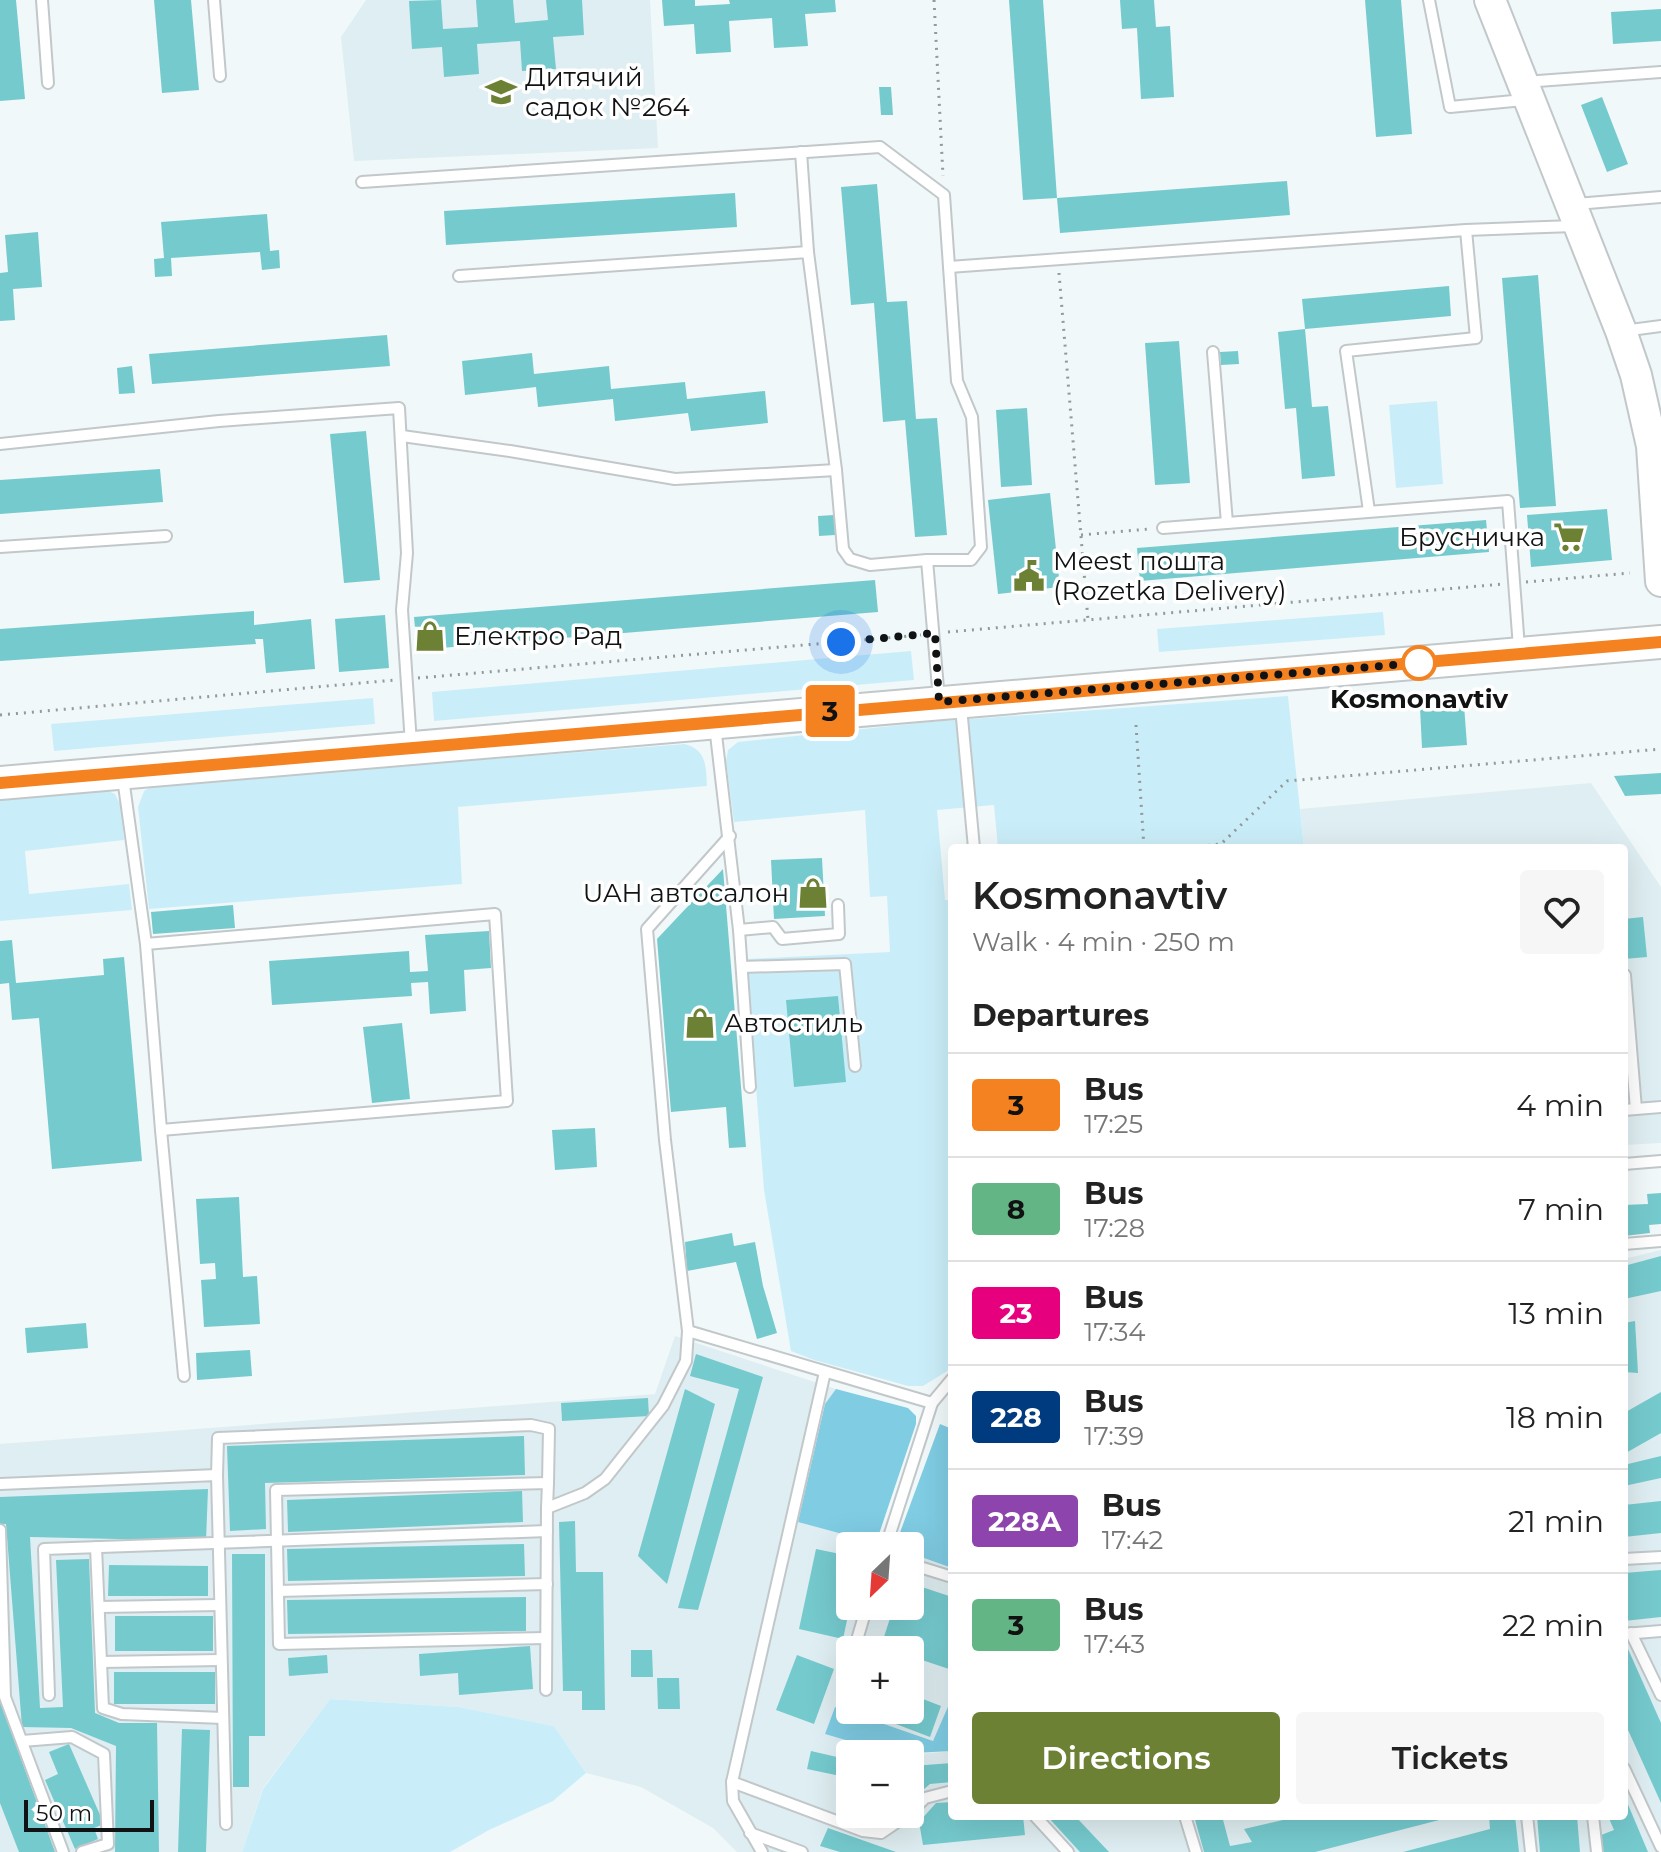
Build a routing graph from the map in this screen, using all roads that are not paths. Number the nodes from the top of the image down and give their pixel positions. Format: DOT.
graph roads {
  1 [pos="42,0"];
  2 [pos="214,0"];
  3 [pos="1429,0"];
  4 [pos="1490,0"];
  5 [pos="1661,72"];
  6 [pos="220,76"];
  7 [pos="48,83"];
  8 [pos="1526,91"];
  9 [pos="801,152"];
  10 [pos="362,182"];
  11 [pos="1661,197"];
  12 [pos="1574,215"];
  13 [pos="1466,230"];
  14 [pos="808,252"];
  15 [pos="949,267"];
  16 [pos="459,276"];
  17 [pos="1661,326"];
  18 [pos="1621,331"];
  19 [pos="1213,352"];
  20 [pos="402,436"];
  21 [pos="0,444"];
  22 [pos="836,470"];
  23 [pos="1659,499"];
  24 [pos="1369,511"];
  25 [pos="1227,523"];
  26 [pos="1163,528"];
  27 [pos="166,536"];
  28 [pos="0,547"];
  29 [pos="927,560"];
  30 [pos="1661,581"];
  31 [pos="1661,642"];
  32 [pos="1519,654"];
  33 [pos="950,701"];
  34 [pos="714,720"];
  35 [pos="411,746"];
  36 [pos="122,772"];
  37 [pos="0,783"];
  38 [pos="730,836"];
  39 [pos="973,844"];
  40 [pos="838,905"];
  41 [pos="739,930"];
  42 [pos="146,944"];
  43 [pos="742,967"];
  44 [pos="1628,1012"];
  45 [pos="855,1066"];
  46 [pos="750,1087"];
  47 [pos="1661,1107"];
  48 [pos="1636,1109"];
  49 [pos="1628,1110"];
  50 [pos="161,1130"];
  51 [pos="1661,1161"];
  52 [pos="1628,1164"];
  53 [pos="1661,1241"];
  54 [pos="1628,1244"];
  55 [pos="688,1331"];
  56 [pos="825,1372"];
  57 [pos="184,1376"];
  58 [pos="948,1384"];
  59 [pos="932,1403"];
  60 [pos="217,1475"];
  61 [pos="548,1483"];
  62 [pos="0,1484"];
  63 [pos="547,1508"];
  64 [pos="0,1530"];
  65 [pos="547,1531"];
  66 [pos="891,1532"];
  67 [pos="277,1541"];
  68 [pos="218,1543"];
  69 [pos="96,1547"];
  70 [pos="1661,1557"];
  71 [pos="1628,1559"];
  72 [pos="924,1568"];
  73 [pos="948,1576"];
  74 [pos="547,1584"];
  75 [pos="278,1591"];
  76 [pos="219,1605"];
  77 [pos="99,1607"];
  78 [pos="1661,1631"];
  79 [pos="1628,1634"];
  80 [pos="546,1638"];
  81 [pos="2,1647"];
  82 [pos="221,1660"];
  83 [pos="101,1662"];
  84 [pos="546,1690"];
  85 [pos="49,1695"];
  86 [pos="1661,1695"];
  87 [pos="223,1718"];
  88 [pos="22,1741"];
  89 [pos="1628,1777"];
  90 [pos="732,1782"];
  91 [pos="948,1792"];
  92 [pos="924,1799"];
  93 [pos="1039,1820"];
  94 [pos="1186,1820"];
  95 [pos="1527,1820"];
  96 [pos="1593,1820"];
  97 [pos="836,1821"];
  98 [pos="226,1824"];
  99 [pos="855,1828"];
  100 [pos="889,1828"];
  101 [pos="750,1833"];
  102 [pos="1661,1847"];
  103 [pos="63,1852"];
  104 [pos="82,1852"];
  105 [pos="762,1852"];
  106 [pos="802,1852"];
  107 [pos="1068,1852"];
  108 [pos="1196,1852"];
  109 [pos="1531,1852"];
  110 [pos="1597,1852"];
  1 -- 7 [label="lane"];
  2 -- 6 [label="lane"];
  3 -- 8 [label="lane"];
  4 -- 8 [label="street"];
  5 -- 8 [label="lane"];
  8 -- 12 [label="street"];
  9 -- 10 [label="lane"];
  9 -- 14 [label="lane"];
  9 -- 15 [label="lane"];
  11 -- 12 [label="lane"];
  12 -- 13 [label="lane"];
  12 -- 18 [label="street"];
  13 -- 15 [label="lane"];
  13 -- 24 [label="lane"];
  14 -- 16 [label="lane"];
  14 -- 22 [label="lane"];
  15 -- 29 [label="lane"];
  17 -- 18 [label="lane"];
  18 -- 23 [label="street"];
  19 -- 25 [label="lane"];
  20 -- 21 [label="lane"];
  20 -- 22 [label="lane"];
  20 -- 35 [label="lane"];
  22 -- 29 [label="lane"];
  23 -- 30 [label="street"];
  24 -- 25 [label="lane"];
  24 -- 32 [label="lane"];
  25 -- 26 [label="lane"];
  27 -- 28 [label="lane"];
  29 -- 33 [label="lane"];
  31 -- 32 [label="main road"];
  32 -- 33 [label="main road"];
  33 -- 34 [label="main road"];
  33 -- 39 [label="lane"];
  34 -- 35 [label="main road"];
  34 -- 38 [label="lane"];
  35 -- 36 [label="main road"];
  36 -- 37 [label="main road"];
  36 -- 42 [label="lane"];
  38 -- 41 [label="lane"];
  38 -- 55 [label="lane"];
  40 -- 41 [label="lane"];
  41 -- 43 [label="lane"];
  42 -- 50 [label="lane"];
  42 -- 50 [label="lane"];
  43 -- 45 [label="lane"];
  43 -- 46 [label="lane"];
  44 -- 48 [label="lane"];
  47 -- 48 [label="lane"];
  48 -- 49 [label="lane"];
  50 -- 57 [label="lane"];
  51 -- 52 [label="lane"];
  53 -- 54 [label="lane"];
  55 -- 56 [label="lane"];
  55 -- 63 [label="lane"];
  56 -- 59 [label="lane"];
  56 -- 90 [label="lane"];
  58 -- 59 [label="lane"];
  59 -- 66 [label="lane"];
  60 -- 61 [label="lane"];
  60 -- 62 [label="lane"];
  60 -- 68 [label="lane"];
  61 -- 63 [label="lane"];
  61 -- 67 [label="lane"];
  63 -- 65 [label="lane"];
  64 -- 81 [label="lane"];
  65 -- 67 [label="lane"];
  65 -- 74 [label="lane"];
  67 -- 68 [label="lane"];
  67 -- 75 [label="lane"];
  68 -- 69 [label="lane"];
  68 -- 76 [label="lane"];
  69 -- 77 [label="lane"];
  69 -- 85 [label="lane"];
  70 -- 71 [label="lane"];
  72 -- 73 [label="lane"];
  74 -- 75 [label="lane"];
  74 -- 80 [label="lane"];
  75 -- 80 [label="lane"];
  76 -- 77 [label="lane"];
  76 -- 82 [label="lane"];
  77 -- 83 [label="lane"];
  78 -- 79 [label="lane"];
  79 -- 86 [label="lane"];
  80 -- 84 [label="lane"];
  81 -- 88 [label="lane"];
  82 -- 83 [label="lane"];
  82 -- 87 [label="lane"];
  83 -- 87 [label="lane"];
  87 -- 98 [label="lane"];
  88 -- 103 [label="lane"];
  88 -- 104 [label="lane"];
  89 -- 102 [label="lane"];
  90 -- 97 [label="lane"];
  90 -- 101 [label="lane"];
  91 -- 92 [label="lane"];
  93 -- 107 [label="lane"];
  94 -- 108 [label="lane"];
  95 -- 109 [label="lane"];
  96 -- 110 [label="lane"];
  99 -- 100 [label="lane"];
  101 -- 105 [label="lane"];
  101 -- 106 [label="lane"];
}
